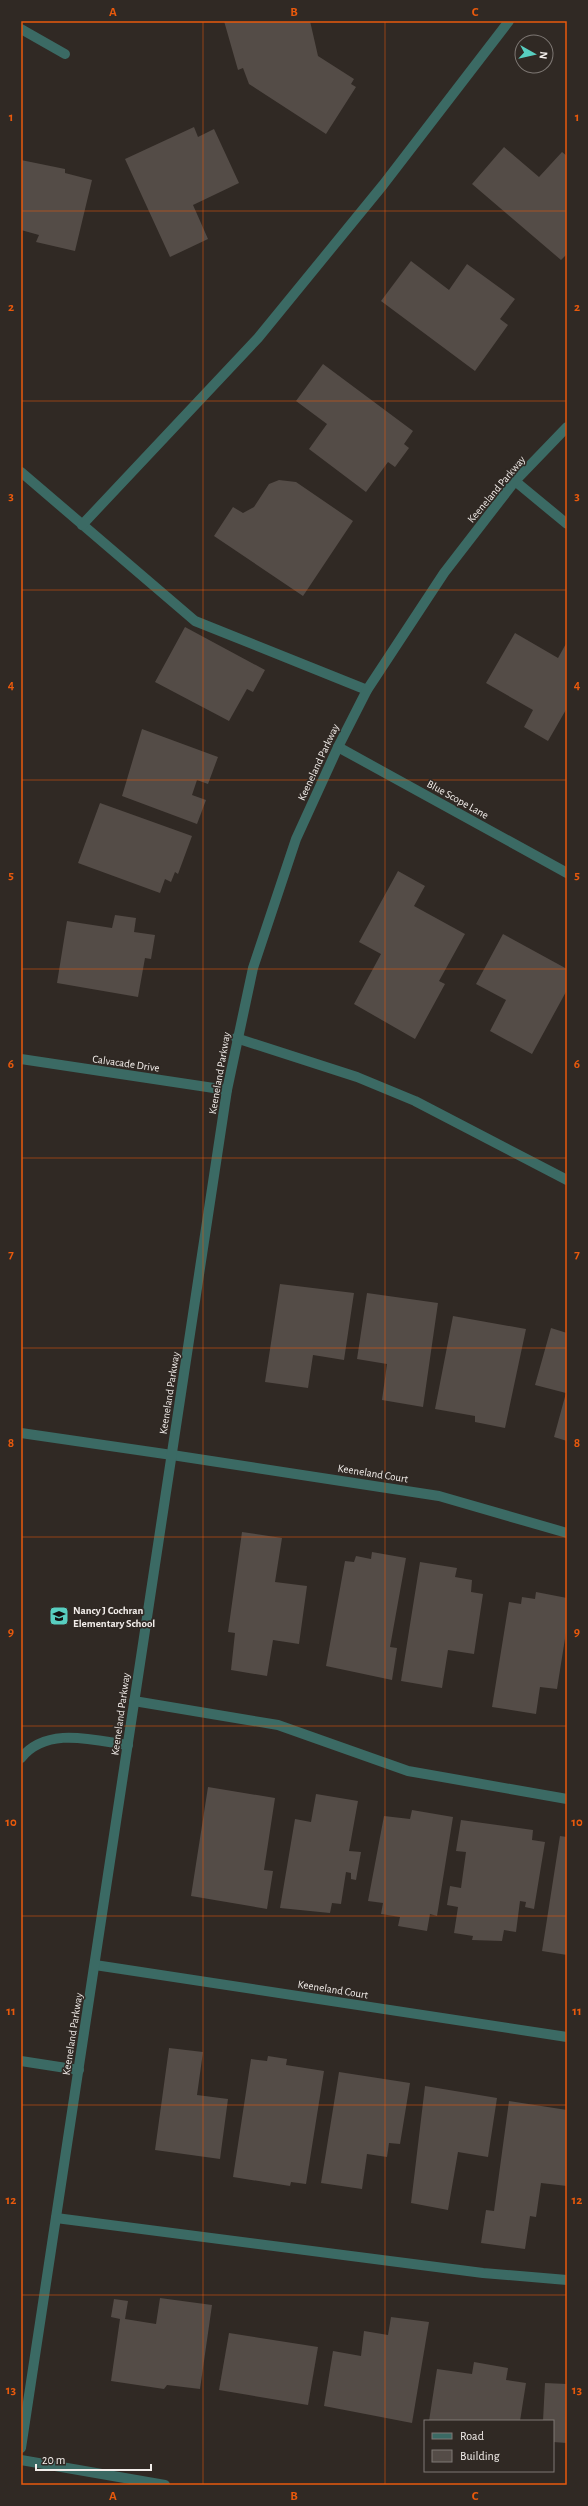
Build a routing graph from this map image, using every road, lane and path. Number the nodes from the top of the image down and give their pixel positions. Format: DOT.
graph roads {
  1 [pos="509,21"];
  2 [pos="21,29"];
  3 [pos="65,54"];
  4 [pos="567,427"];
  5 [pos="21,472"];
  6 [pos="515,481"];
  7 [pos="567,524"];
  8 [pos="82,525"];
  9 [pos="367,690"];
  10 [pos="338,747"];
  11 [pos="567,873"];
  12 [pos="236,1038"];
  13 [pos="21,1059"];
  14 [pos="227,1090"];
  15 [pos="567,1180"];
  16 [pos="21,1432"];
  17 [pos="172,1455"];
  18 [pos="567,1533"];
  19 [pos="134,1701"];
  20 [pos="128,1745"];
  21 [pos="21,1758"];
  22 [pos="567,1799"];
  23 [pos="94,1965"];
  24 [pos="567,2037"];
  25 [pos="21,2061"];
  26 [pos="79,2070"];
  27 [pos="56,2218"];
  28 [pos="567,2280"];
  29 [pos="21,2448"];
  30 [pos="21,2460"];
  31 [pos="165,2485"];
  1 -- 8 [label="street"];
  2 -- 3 [label="street"];
  4 -- 6 [label="street, Keeneland Parkway"];
  5 -- 8 [label="street"];
  6 -- 7 [label="street"];
  6 -- 9 [label="street, Keeneland Parkway"];
  8 -- 9 [label="street"];
  9 -- 10 [label="street, Keeneland Parkway"];
  10 -- 11 [label="street, Blue Scope Lane"];
  10 -- 12 [label="street, Keeneland Parkway"];
  12 -- 14 [label="street, Keeneland Parkway"];
  12 -- 15 [label="street"];
  13 -- 14 [label="street, Calvacade Drive"];
  14 -- 17 [label="street, Keeneland Parkway"];
  16 -- 17 [label="street, Keeneland Court"];
  17 -- 18 [label="street, Keeneland Court"];
  17 -- 19 [label="street, Keeneland Parkway"];
  19 -- 20 [label="street, Keeneland Parkway"];
  19 -- 22 [label="street"];
  20 -- 21 [label="street"];
  20 -- 23 [label="street, Keeneland Parkway"];
  23 -- 24 [label="street, Keeneland Court"];
  23 -- 26 [label="street, Keeneland Parkway"];
  25 -- 26 [label="street"];
  26 -- 27 [label="street, Keeneland Parkway"];
  27 -- 28 [label="street"];
  27 -- 29 [label="street, Keeneland Parkway"];
  30 -- 31 [label="street"];
}
